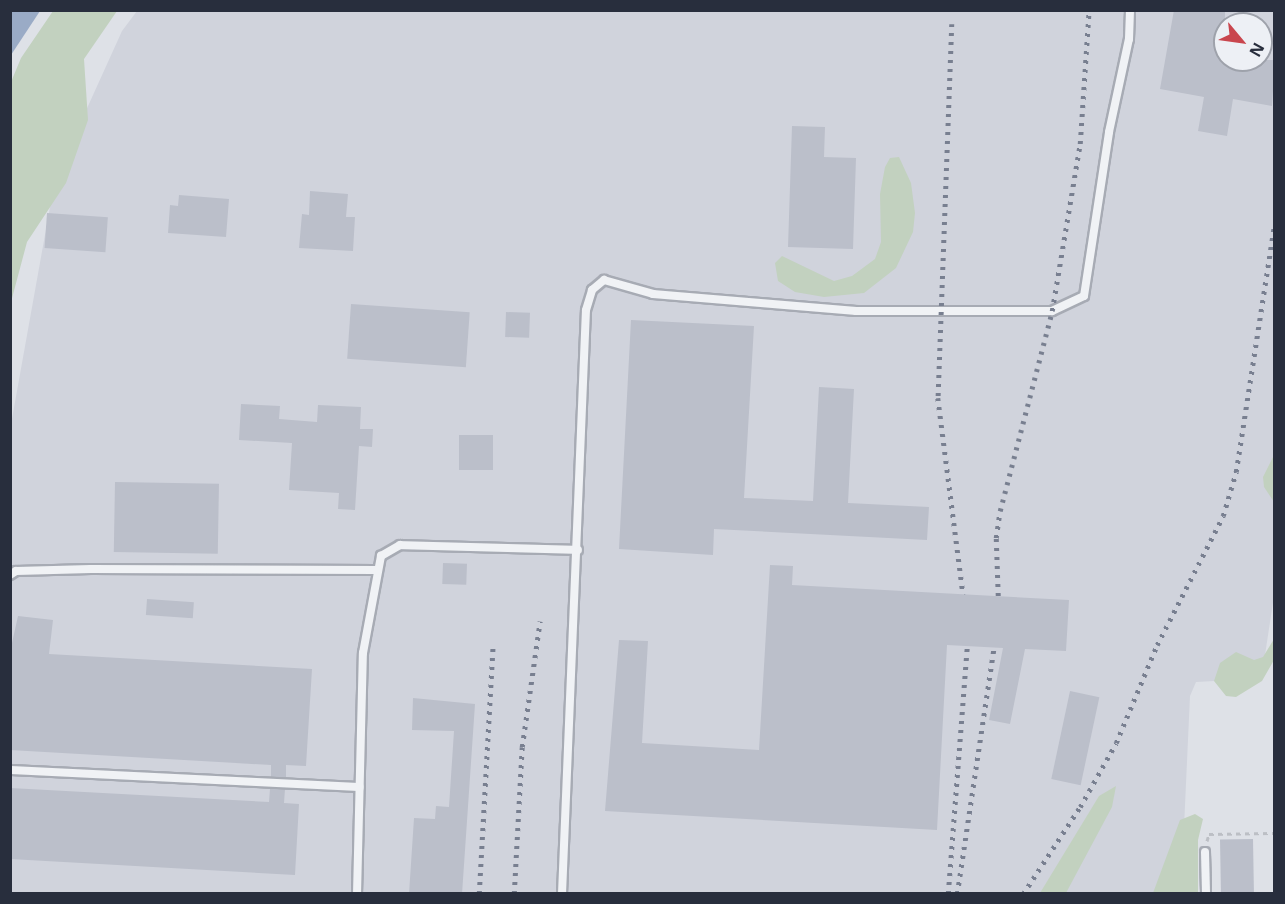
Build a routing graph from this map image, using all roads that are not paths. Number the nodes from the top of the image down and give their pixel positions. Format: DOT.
graph roads {
  1 [pos="1130,10"];
  2 [pos="578,550"];
  3 [pos="376,570"];
  4 [pos="10,575"];
  5 [pos="10,770"];
  6 [pos="360,787"];
  7 [pos="1205,852"];
  8 [pos="357,894"];
  9 [pos="562,894"];
  10 [pos="1206,894"];
  1 -- 2 [label="lane"];
  2 -- 3 [label="lane"];
  2 -- 9 [label="lane"];
  3 -- 4 [label="lane"];
  3 -- 6 [label="lane"];
  5 -- 6 [label="lane"];
  6 -- 8 [label="lane"];
  7 -- 10 [label="lane"];
}
